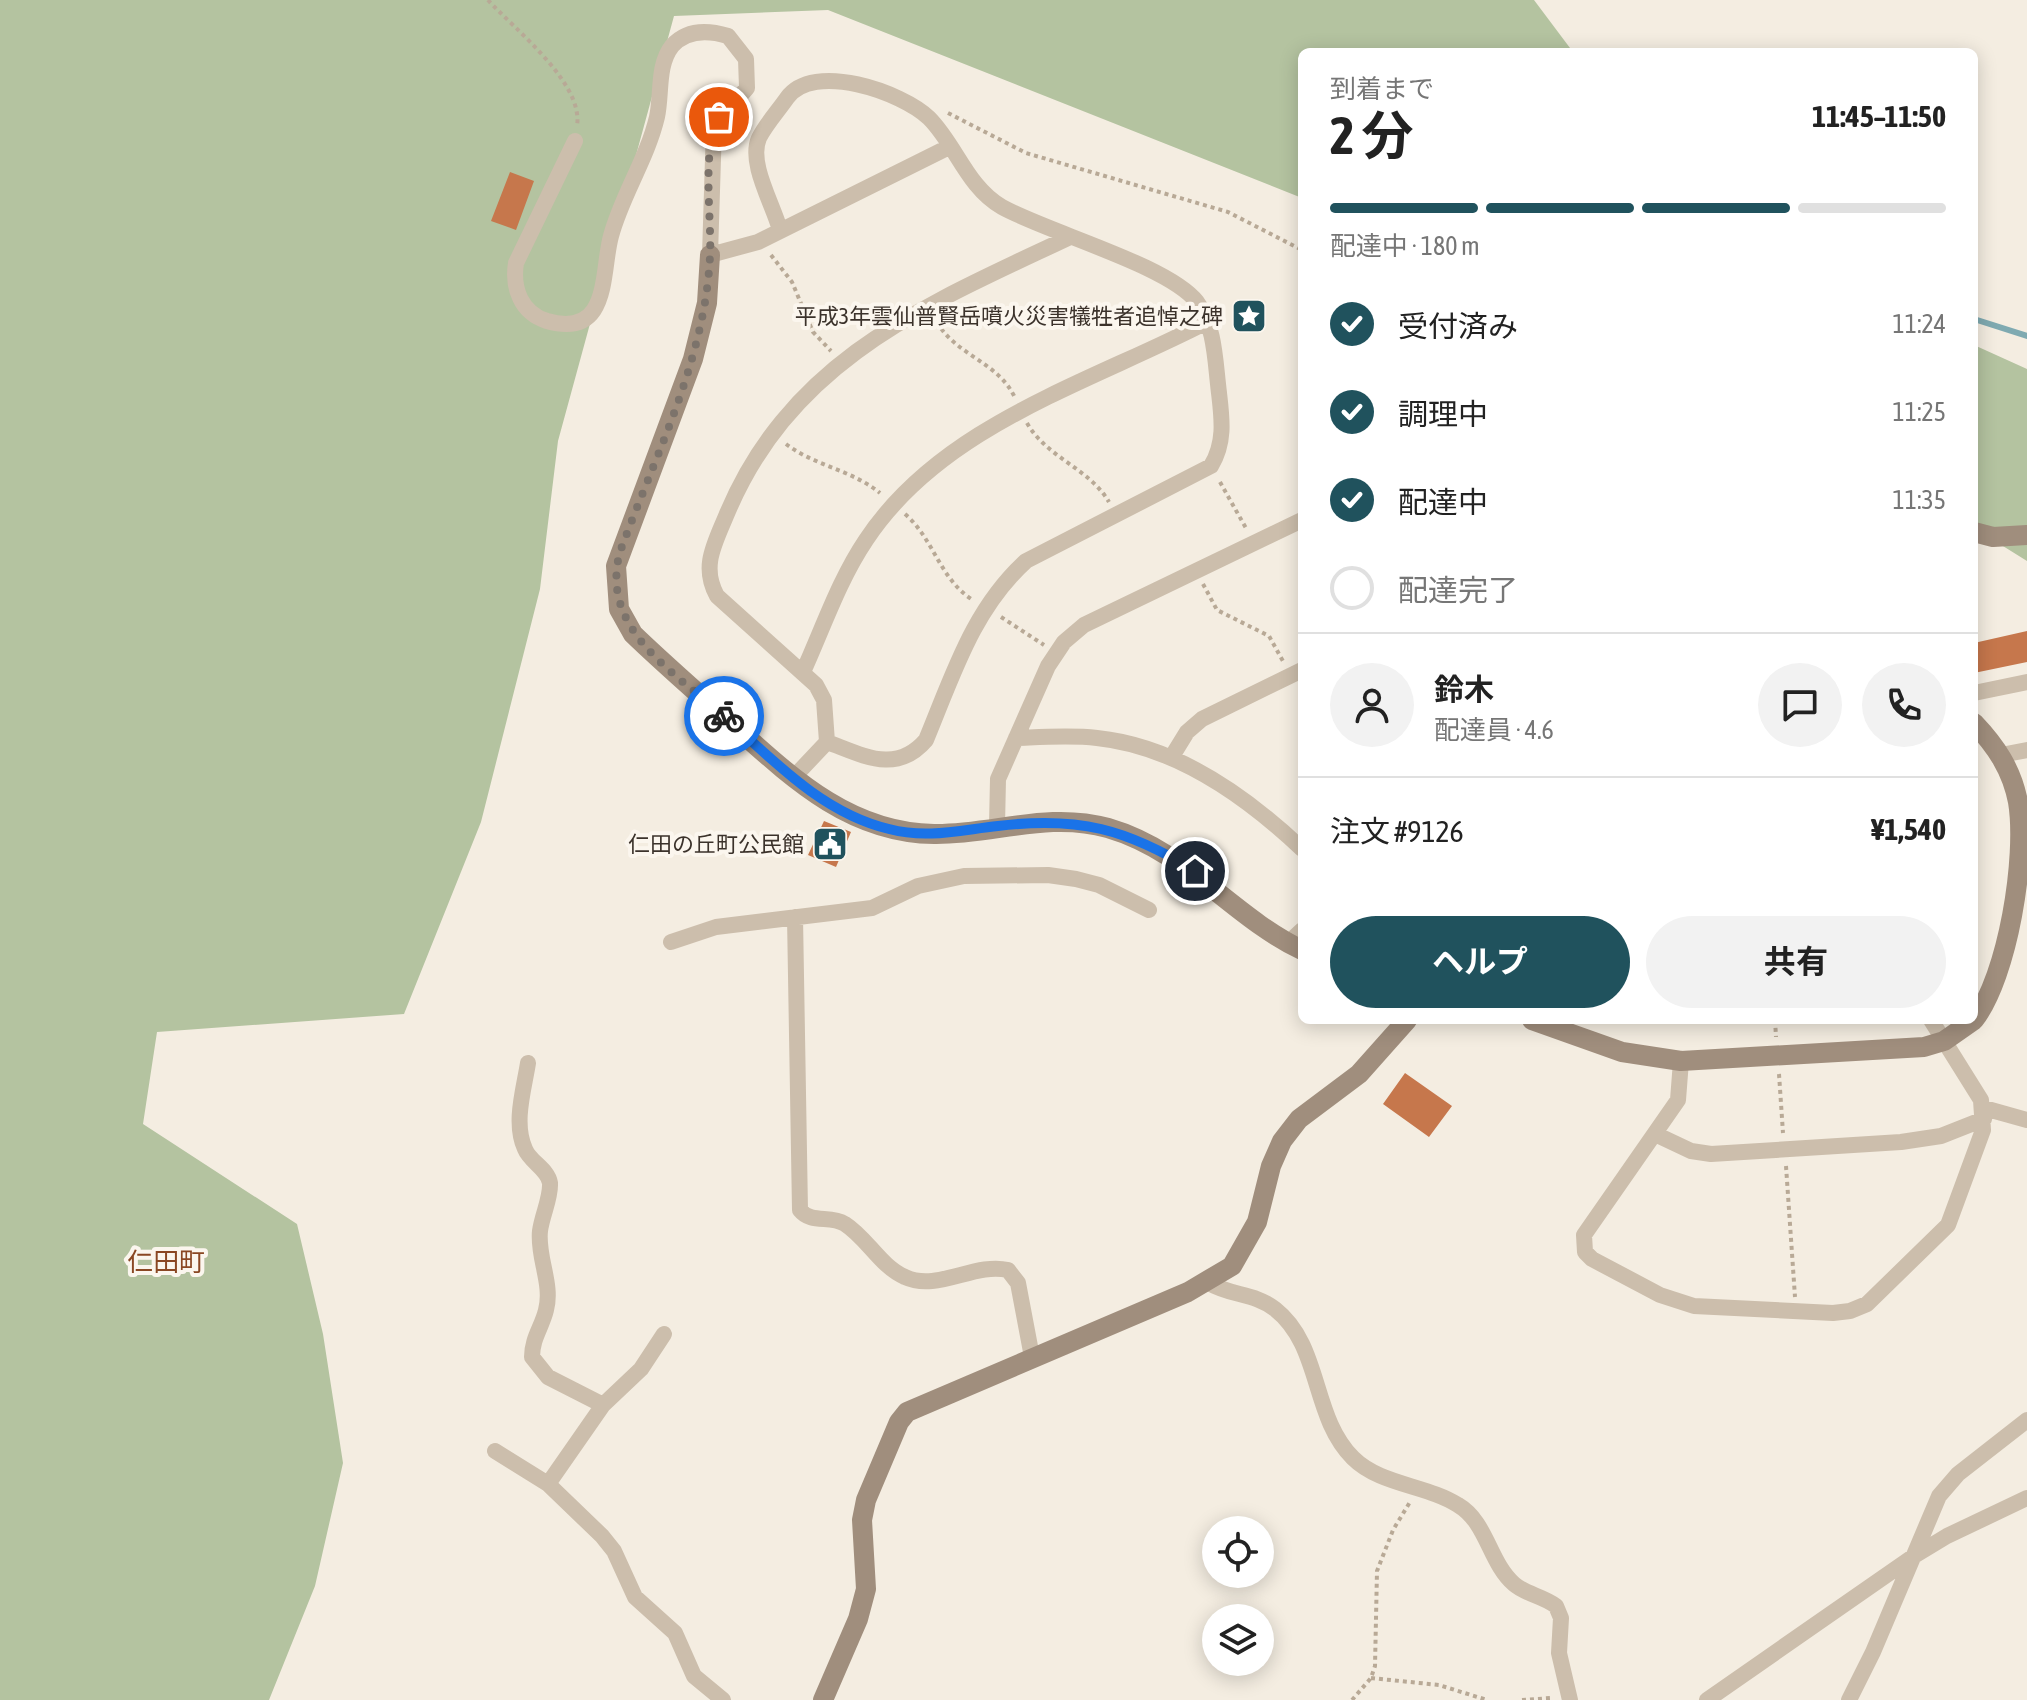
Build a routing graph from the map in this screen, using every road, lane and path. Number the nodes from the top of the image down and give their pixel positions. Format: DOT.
graph roads {
  1 [pos="488,0"];
  2 [pos="960,118"];
  3 [pos="575,141"];
  4 [pos="949,147"];
  5 [pos="780,230"];
  6 [pos="1068,238"];
  7 [pos="758,242"];
  8 [pos="1298,248"];
  9 [pos="710,255"];
  10 [pos="1207,322"];
  11 [pos="841,362"];
  12 [pos="1211,466"];
  13 [pos="1298,522"];
  14 [pos="1978,533"];
  15 [pos="2027,535"];
  16 [pos="1255,543"];
  17 [pos="1197,571"];
  18 [pos="984,607"];
  19 [pos="1056,652"];
  20 [pos="803,672"];
  21 [pos="1296,673"];
  22 [pos="2027,682"];
  23 [pos="1978,692"];
  24 [pos="1978,728"];
  25 [pos="1016,738"];
  26 [pos="827,742"];
  27 [pos="2027,750"];
  28 [pos="2001,755"];
  29 [pos="1171,758"];
  30 [pos="793,778"];
  31 [pos="2022,802"];
  32 [pos="997,826"];
  33 [pos="1298,840"];
  34 [pos="1149,910"];
  35 [pos="795,917"];
  36 [pos="1297,941"];
  37 [pos="671,942"];
  38 [pos="1978,1014"];
  39 [pos="1403,1024"];
  40 [pos="1933,1024"];
  41 [pos="1968,1024"];
  42 [pos="1574,1027"];
  43 [pos="1944,1041"];
  44 [pos="1681,1061"];
  45 [pos="528,1063"];
  46 [pos="1984,1113"];
  47 [pos="2027,1120"];
  48 [pos="1655,1134"];
  49 [pos="1209,1283"];
  50 [pos="664,1334"];
  51 [pos="1032,1357"];
  52 [pos="603,1405"];
  53 [pos="2027,1420"];
  54 [pos="495,1451"];
  55 [pos="548,1484"];
  56 [pos="1419,1488"];
  57 [pos="2027,1498"];
  58 [pos="1914,1556"];
  59 [pos="1371,1678"];
  60 [pos="1570,1698"];
  61 [pos="723,1700"];
  62 [pos="823,1700"];
  63 [pos="1352,1700"];
  64 [pos="1487,1700"];
  65 [pos="1522,1700"];
  66 [pos="1707,1700"];
  67 [pos="1849,1700"];
  1 -- 3 [label="path"];
  2 -- 8 [label="path"];
  3 -- 9 [label="street"];
  4 -- 5 [label="street"];
  4 -- 5 [label="street"];
  4 -- 6 [label="street"];
  5 -- 7 [label="street"];
  6 -- 10 [label="street"];
  6 -- 11 [label="street"];
  7 -- 9 [label="street"];
  7 -- 11 [label="path"];
  9 -- 30 [label="street"];
  10 -- 12 [label="street"];
  10 -- 20 [label="street"];
  11 -- 20 [label="street"];
  12 -- 16 [label="path"];
  12 -- 18 [label="street"];
  13 -- 16 [label="street"];
  14 -- 15 [label="street"];
  16 -- 17 [label="street"];
  17 -- 19 [label="street"];
  17 -- 21 [label="path"];
  18 -- 19 [label="path"];
  18 -- 26 [label="street"];
  19 -- 25 [label="street"];
  20 -- 26 [label="street"];
  21 -- 29 [label="street"];
  22 -- 23 [label="street"];
  24 -- 28 [label="street"];
  25 -- 29 [label="street"];
  25 -- 32 [label="street"];
  26 -- 30 [label="street"];
  27 -- 28 [label="street"];
  28 -- 31 [label="street"];
  29 -- 33 [label="street"];
  30 -- 32 [label="street"];
  31 -- 38 [label="street"];
  32 -- 36 [label="street"];
  34 -- 35 [label="street"];
  35 -- 37 [label="street"];
  35 -- 51 [label="street"];
  39 -- 49 [label="street"];
  40 -- 43 [label="street"];
  41 -- 43 [label="street"];
  42 -- 44 [label="street"];
  43 -- 44 [label="street"];
  43 -- 46 [label="street"];
  44 -- 48 [label="street"];
  45 -- 52 [label="street"];
  46 -- 47 [label="street"];
  46 -- 48 [label="street"];
  46 -- 48 [label="street"];
  49 -- 51 [label="street"];
  49 -- 56 [label="street"];
  50 -- 52 [label="street"];
  51 -- 62 [label="street"];
  52 -- 55 [label="street"];
  53 -- 58 [label="street"];
  54 -- 55 [label="street"];
  55 -- 61 [label="street"];
  56 -- 59 [label="path"];
  56 -- 60 [label="street"];
  57 -- 58 [label="street"];
  58 -- 66 [label="street"];
  58 -- 67 [label="street"];
  59 -- 63 [label="path"];
  59 -- 64 [label="path"];
  60 -- 65 [label="path"];
}
